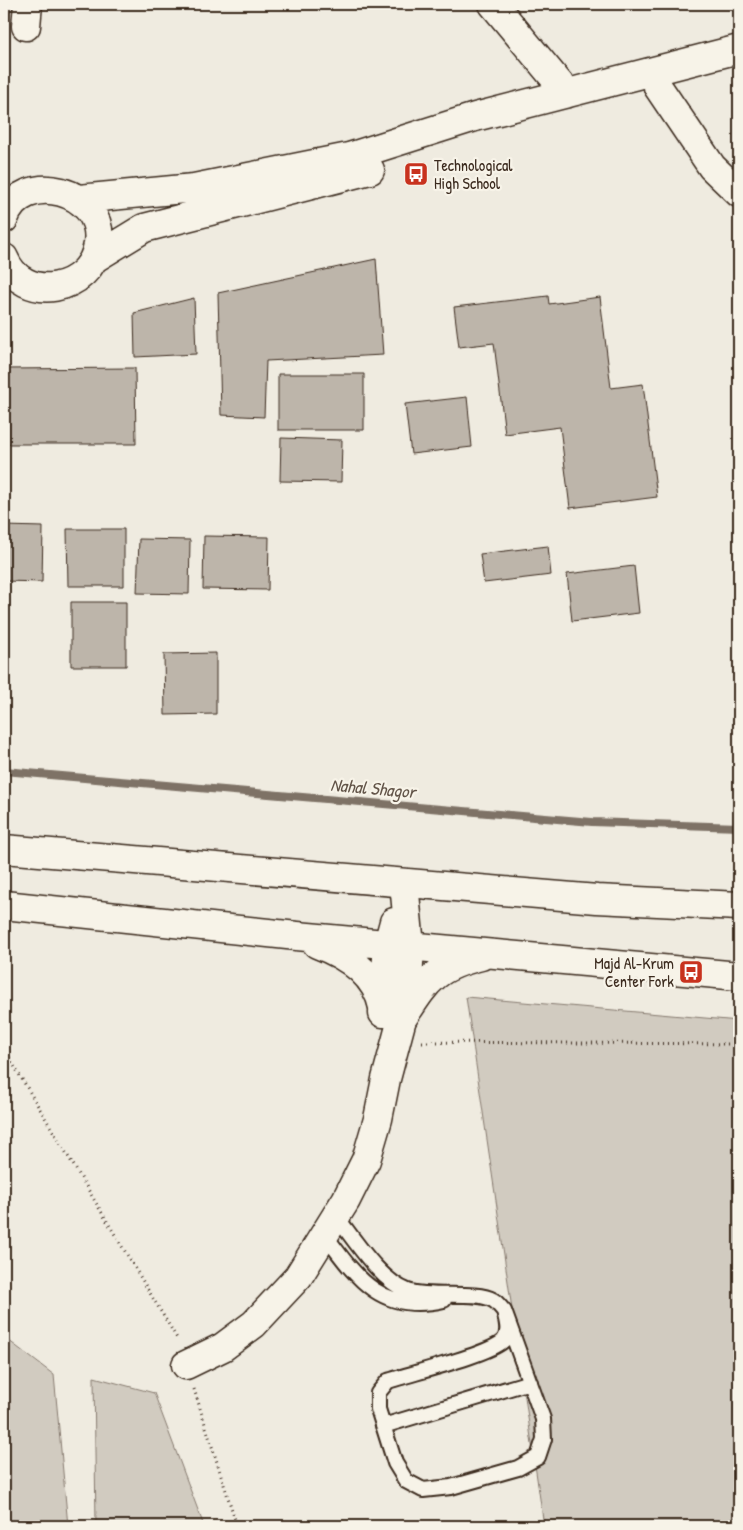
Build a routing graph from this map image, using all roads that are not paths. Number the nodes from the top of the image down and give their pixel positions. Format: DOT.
graph roads {
  1 [pos="493,4"];
  2 [pos="739,48"];
  3 [pos="739,66"];
  4 [pos="658,87"];
  5 [pos="567,93"];
  6 [pos="739,193"];
  7 [pos="79,199"];
  8 [pos="4,219"];
  9 [pos="95,258"];
  10 [pos="8,270"];
  11 [pos="4,849"];
  12 [pos="404,883"];
  13 [pos="4,904"];
  14 [pos="739,906"];
  15 [pos="297,936"];
  16 [pos="399,945"];
  17 [pos="491,953"];
  18 [pos="739,976"];
  19 [pos="394,1023"];
  20 [pos="386,1079"];
  21 [pos="330,1225"];
  22 [pos="467,1295"];
  23 [pos="504,1311"];
  24 [pos="186,1365"];
  25 [pos="530,1382"];
  26 [pos="383,1426"];
  1 -- 5 [label="main road"];
  2 -- 5 [label="main road"];
  3 -- 4 [label="main road"];
  4 -- 6 [label="main road"];
  4 -- 9 [label="main road"];
  5 -- 7 [label="main road"];
  7 -- 8 [label="main road"];
  7 -- 9 [label="main road"];
  9 -- 10 [label="main road"];
  11 -- 12 [label="main road"];
  12 -- 14 [label="main road"];
  12 -- 16 [label="main road"];
  13 -- 15 [label="main road"];
  15 -- 16 [label="main road"];
  15 -- 19 [label="main road"];
  16 -- 17 [label="main road"];
  16 -- 19 [label="main road"];
  17 -- 18 [label="main road"];
  17 -- 19 [label="main road"];
  19 -- 20 [label="main road"];
  19 -- 20 [label="main road"];
  20 -- 21 [label="main road"];
  21 -- 22 [label="lane"];
  21 -- 22 [label="lane"];
  21 -- 24 [label="main road"];
  22 -- 23 [label="lane"];
  23 -- 25 [label="lane"];
  23 -- 26 [label="lane"];
  25 -- 26 [label="lane"];
  25 -- 26 [label="lane"];
}
